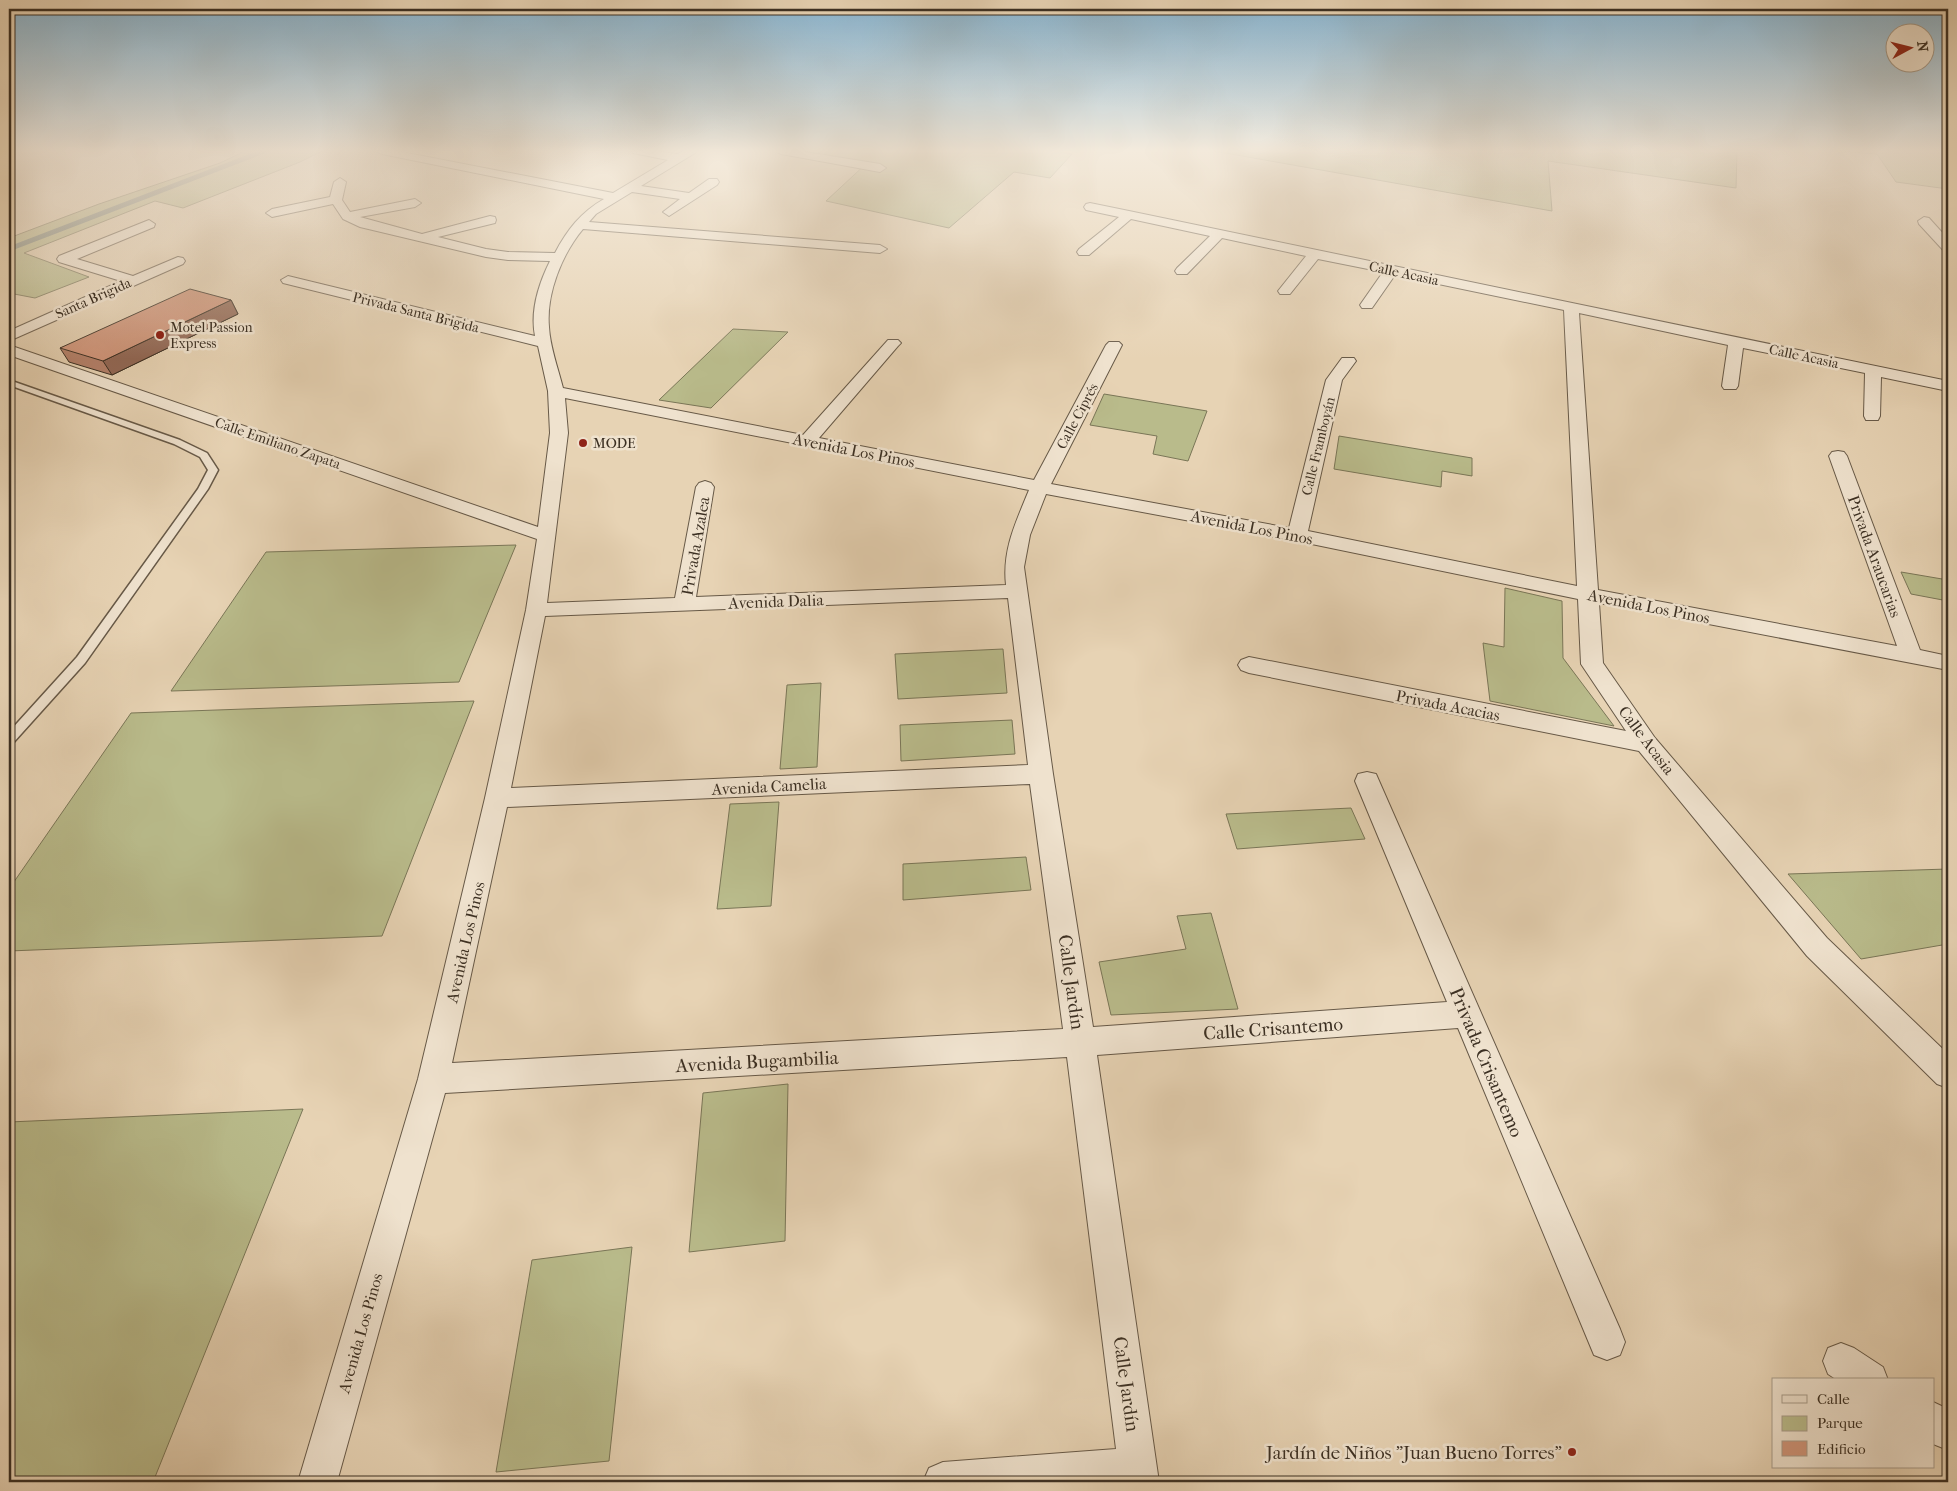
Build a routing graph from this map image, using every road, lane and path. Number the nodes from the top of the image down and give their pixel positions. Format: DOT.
graph roads {
  1 [pos="357,221"];
  2 [pos="488,221"];
  3 [pos="583,221"];
  4 [pos="1122,221"];
  5 [pos="1155,221"];
  6 [pos="1924,221"];
  7 [pos="149,224"];
  8 [pos="579,225"];
  9 [pos="1219,234"];
  10 [pos="422,237"];
  11 [pos="1948,248"];
  12 [pos="880,249"];
  13 [pos="1084,252"];
  14 [pos="1315,254"];
  15 [pos="558,257"];
  16 [pos="178,261"];
  17 [pos="1391,270"];
  18 [pos="1182,271"];
  19 [pos="132,280"];
  20 [pos="288,280"];
  21 [pos="1285,291"];
  22 [pos="1366,305"];
  23 [pos="1571,308"];
  24 [pos="9,336"];
  25 [pos="1736,342"];
  26 [pos="544,343"];
  27 [pos="894,344"];
  28 [pos="1114,345"];
  29 [pos="9,350"];
  30 [pos="1348,362"];
  31 [pos="1872,370"];
  32 [pos="9,382"];
  33 [pos="1730,386"];
  34 [pos="1948,386"];
  35 [pos="556,391"];
  36 [pos="1872,416"];
  37 [pos="807,441"];
  38 [pos="1838,456"];
  39 [pos="705,487"];
  40 [pos="1040,487"];
  41 [pos="1297,535"];
  42 [pos="547,536"];
  43 [pos="1016,591"];
  44 [pos="1586,594"];
  45 [pos="684,604"];
  46 [pos="536,610"];
  47 [pos="1911,655"];
  48 [pos="1948,662"];
  49 [pos="1249,665"];
  50 [pos="9,740"];
  51 [pos="1647,744"];
  52 [pos="1041,774"];
  53 [pos="1367,781"];
  54 [pos="497,798"];
  55 [pos="1466,1014"];
  56 [pos="1080,1042"];
  57 [pos="1948,1074"];
  58 [pos="434,1079"];
  59 [pos="1607,1342"];
  60 [pos="1934,1423"];
  61 [pos="1948,1431"];
  62 [pos="1139,1474"];
  63 [pos="317,1482"];
  64 [pos="943,1482"];
  1 -- 10 [label="street"];
  2 -- 10 [label="street"];
  3 -- 8 [label="street, Avenida Los Pinos"];
  4 -- 13 [label="street"];
  5 -- 9 [label="street, Calle Acasia"];
  6 -- 11 [label="street"];
  7 -- 19 [label="street"];
  8 -- 12 [label="street"];
  8 -- 15 [label="street, Avenida Los Pinos"];
  9 -- 14 [label="street, Calle Acasia"];
  9 -- 18 [label="street"];
  10 -- 15 [label="street"];
  14 -- 17 [label="street, Calle Acasia"];
  14 -- 21 [label="street"];
  15 -- 26 [label="street, Avenida Los Pinos"];
  16 -- 19 [label="street, Santa Brigida"];
  17 -- 22 [label="street"];
  17 -- 23 [label="street, Calle Acasia"];
  19 -- 24 [label="street, Santa Brigida"];
  20 -- 26 [label="street, Privada Santa Brigida"];
  23 -- 25 [label="street, Calle Acasia"];
  23 -- 44 [label="street, Calle Acasia"];
  25 -- 31 [label="street, Calle Acasia"];
  25 -- 33 [label="street"];
  26 -- 35 [label="street, Avenida Los Pinos"];
  27 -- 37 [label="street"];
  28 -- 40 [label="street, Calle Ciprés"];
  29 -- 42 [label="street, Calle Emiliano Zapata"];
  30 -- 41 [label="street, Calle Framboyán"];
  31 -- 34 [label="street, Calle Acasia"];
  31 -- 36 [label="street"];
  32 -- 50 [label="lane"];
  35 -- 37 [label="street, Avenida Los Pinos"];
  35 -- 42 [label="street, Avenida Los Pinos"];
  37 -- 40 [label="street, Avenida Los Pinos"];
  38 -- 47 [label="street, Privada Araucarias"];
  39 -- 45 [label="street, Privada Azalea"];
  40 -- 41 [label="street, Avenida Los Pinos"];
  40 -- 43 [label="street, Calle Jardín"];
  41 -- 44 [label="street, Avenida Los Pinos"];
  42 -- 46 [label="street, Avenida Los Pinos"];
  43 -- 45 [label="street, Avenida Dalia"];
  43 -- 52 [label="street, Calle Jardín"];
  44 -- 47 [label="street, Avenida Los Pinos"];
  44 -- 51 [label="street, Calle Acasia"];
  45 -- 46 [label="street, Avenida Dalia"];
  46 -- 54 [label="street, Avenida Los Pinos"];
  47 -- 48 [label="street, Avenida Los Pinos"];
  49 -- 51 [label="street, Privada Acacias"];
  51 -- 57 [label="street, Calle Acasia"];
  52 -- 54 [label="street, Avenida Camelia"];
  52 -- 56 [label="street, Calle Jardín"];
  53 -- 55 [label="street, Privada Crisantemo"];
  54 -- 58 [label="street, Avenida Los Pinos"];
  55 -- 56 [label="street, Calle Crisantemo"];
  55 -- 59 [label="street, Privada Crisantemo"];
  56 -- 58 [label="street, Avenida Bugambilia"];
  56 -- 62 [label="street, Calle Jardín"];
  58 -- 63 [label="street, Avenida Los Pinos"];
  60 -- 61 [label="street"];
  62 -- 64 [label="street"];
}
